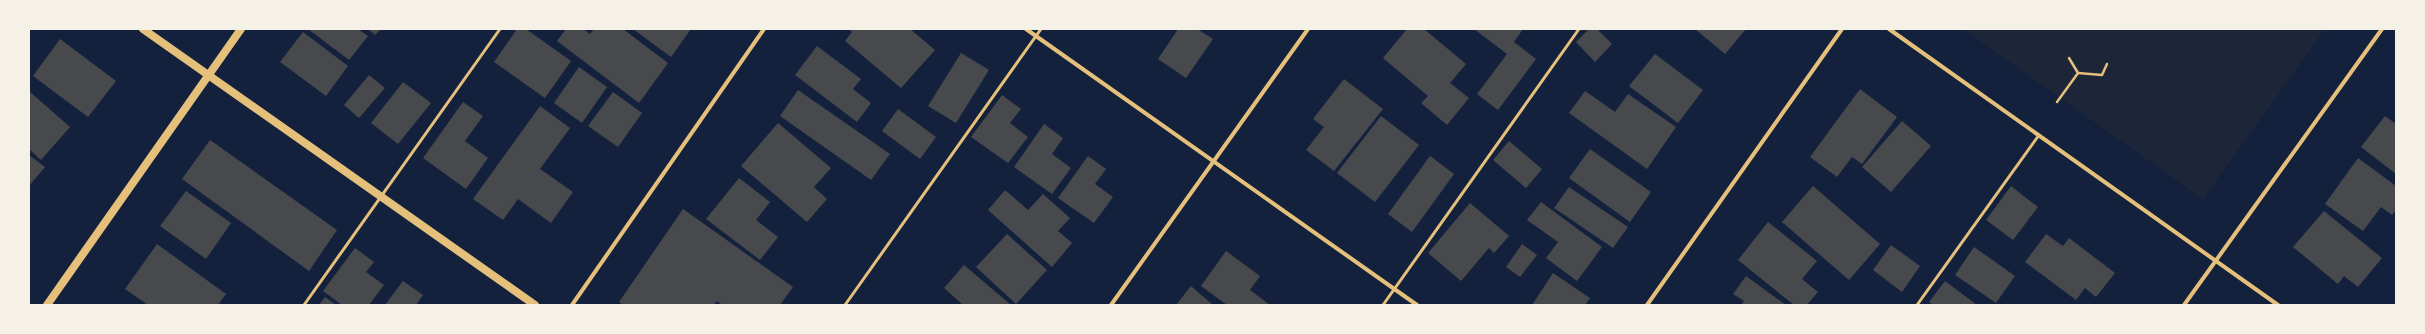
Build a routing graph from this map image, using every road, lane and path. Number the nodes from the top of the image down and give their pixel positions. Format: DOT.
graph roads {
  1 [pos="142,29"];
  2 [pos="241,29"];
  3 [pos="500,29"];
  4 [pos="764,29"];
  5 [pos="1026,29"];
  6 [pos="1041,29"];
  7 [pos="1308,29"];
  8 [pos="1579,29"];
  9 [pos="1842,29"];
  10 [pos="1889,29"];
  11 [pos="2382,29"];
  12 [pos="1037,36"];
  13 [pos="2068,58"];
  14 [pos="2107,64"];
  15 [pos="2078,73"];
  16 [pos="209,76"];
  17 [pos="2057,102"];
  18 [pos="2039,135"];
  19 [pos="1214,161"];
  20 [pos="381,197"];
  21 [pos="2216,260"];
  22 [pos="1394,289"];
  23 [pos="47,305"];
  24 [pos="304,305"];
  25 [pos="535,305"];
  26 [pos="572,305"];
  27 [pos="845,305"];
  28 [pos="1111,305"];
  29 [pos="1383,305"];
  30 [pos="1418,305"];
  31 [pos="1648,305"];
  32 [pos="1917,305"];
  33 [pos="2184,305"];
  34 [pos="2278,305"];
  1 -- 16 [label="main road"];
  2 -- 16 [label="main road"];
  3 -- 20 [label="lane"];
  4 -- 26 [label="street"];
  5 -- 12 [label="street"];
  6 -- 12 [label="lane"];
  7 -- 19 [label="street"];
  8 -- 22 [label="lane"];
  9 -- 31 [label="street"];
  10 -- 18 [label="street"];
  11 -- 21 [label="street"];
  12 -- 19 [label="street"];
  12 -- 27 [label="lane"];
  13 -- 15 [label="path"];
  14 -- 15 [label="path"];
  15 -- 17 [label="path"];
  16 -- 20 [label="main road"];
  16 -- 23 [label="main road"];
  18 -- 21 [label="street"];
  18 -- 32 [label="lane"];
  19 -- 22 [label="street"];
  19 -- 28 [label="street"];
  20 -- 24 [label="lane"];
  20 -- 25 [label="main road"];
  21 -- 33 [label="street"];
  21 -- 34 [label="street"];
  22 -- 29 [label="lane"];
  22 -- 30 [label="street"];
}
